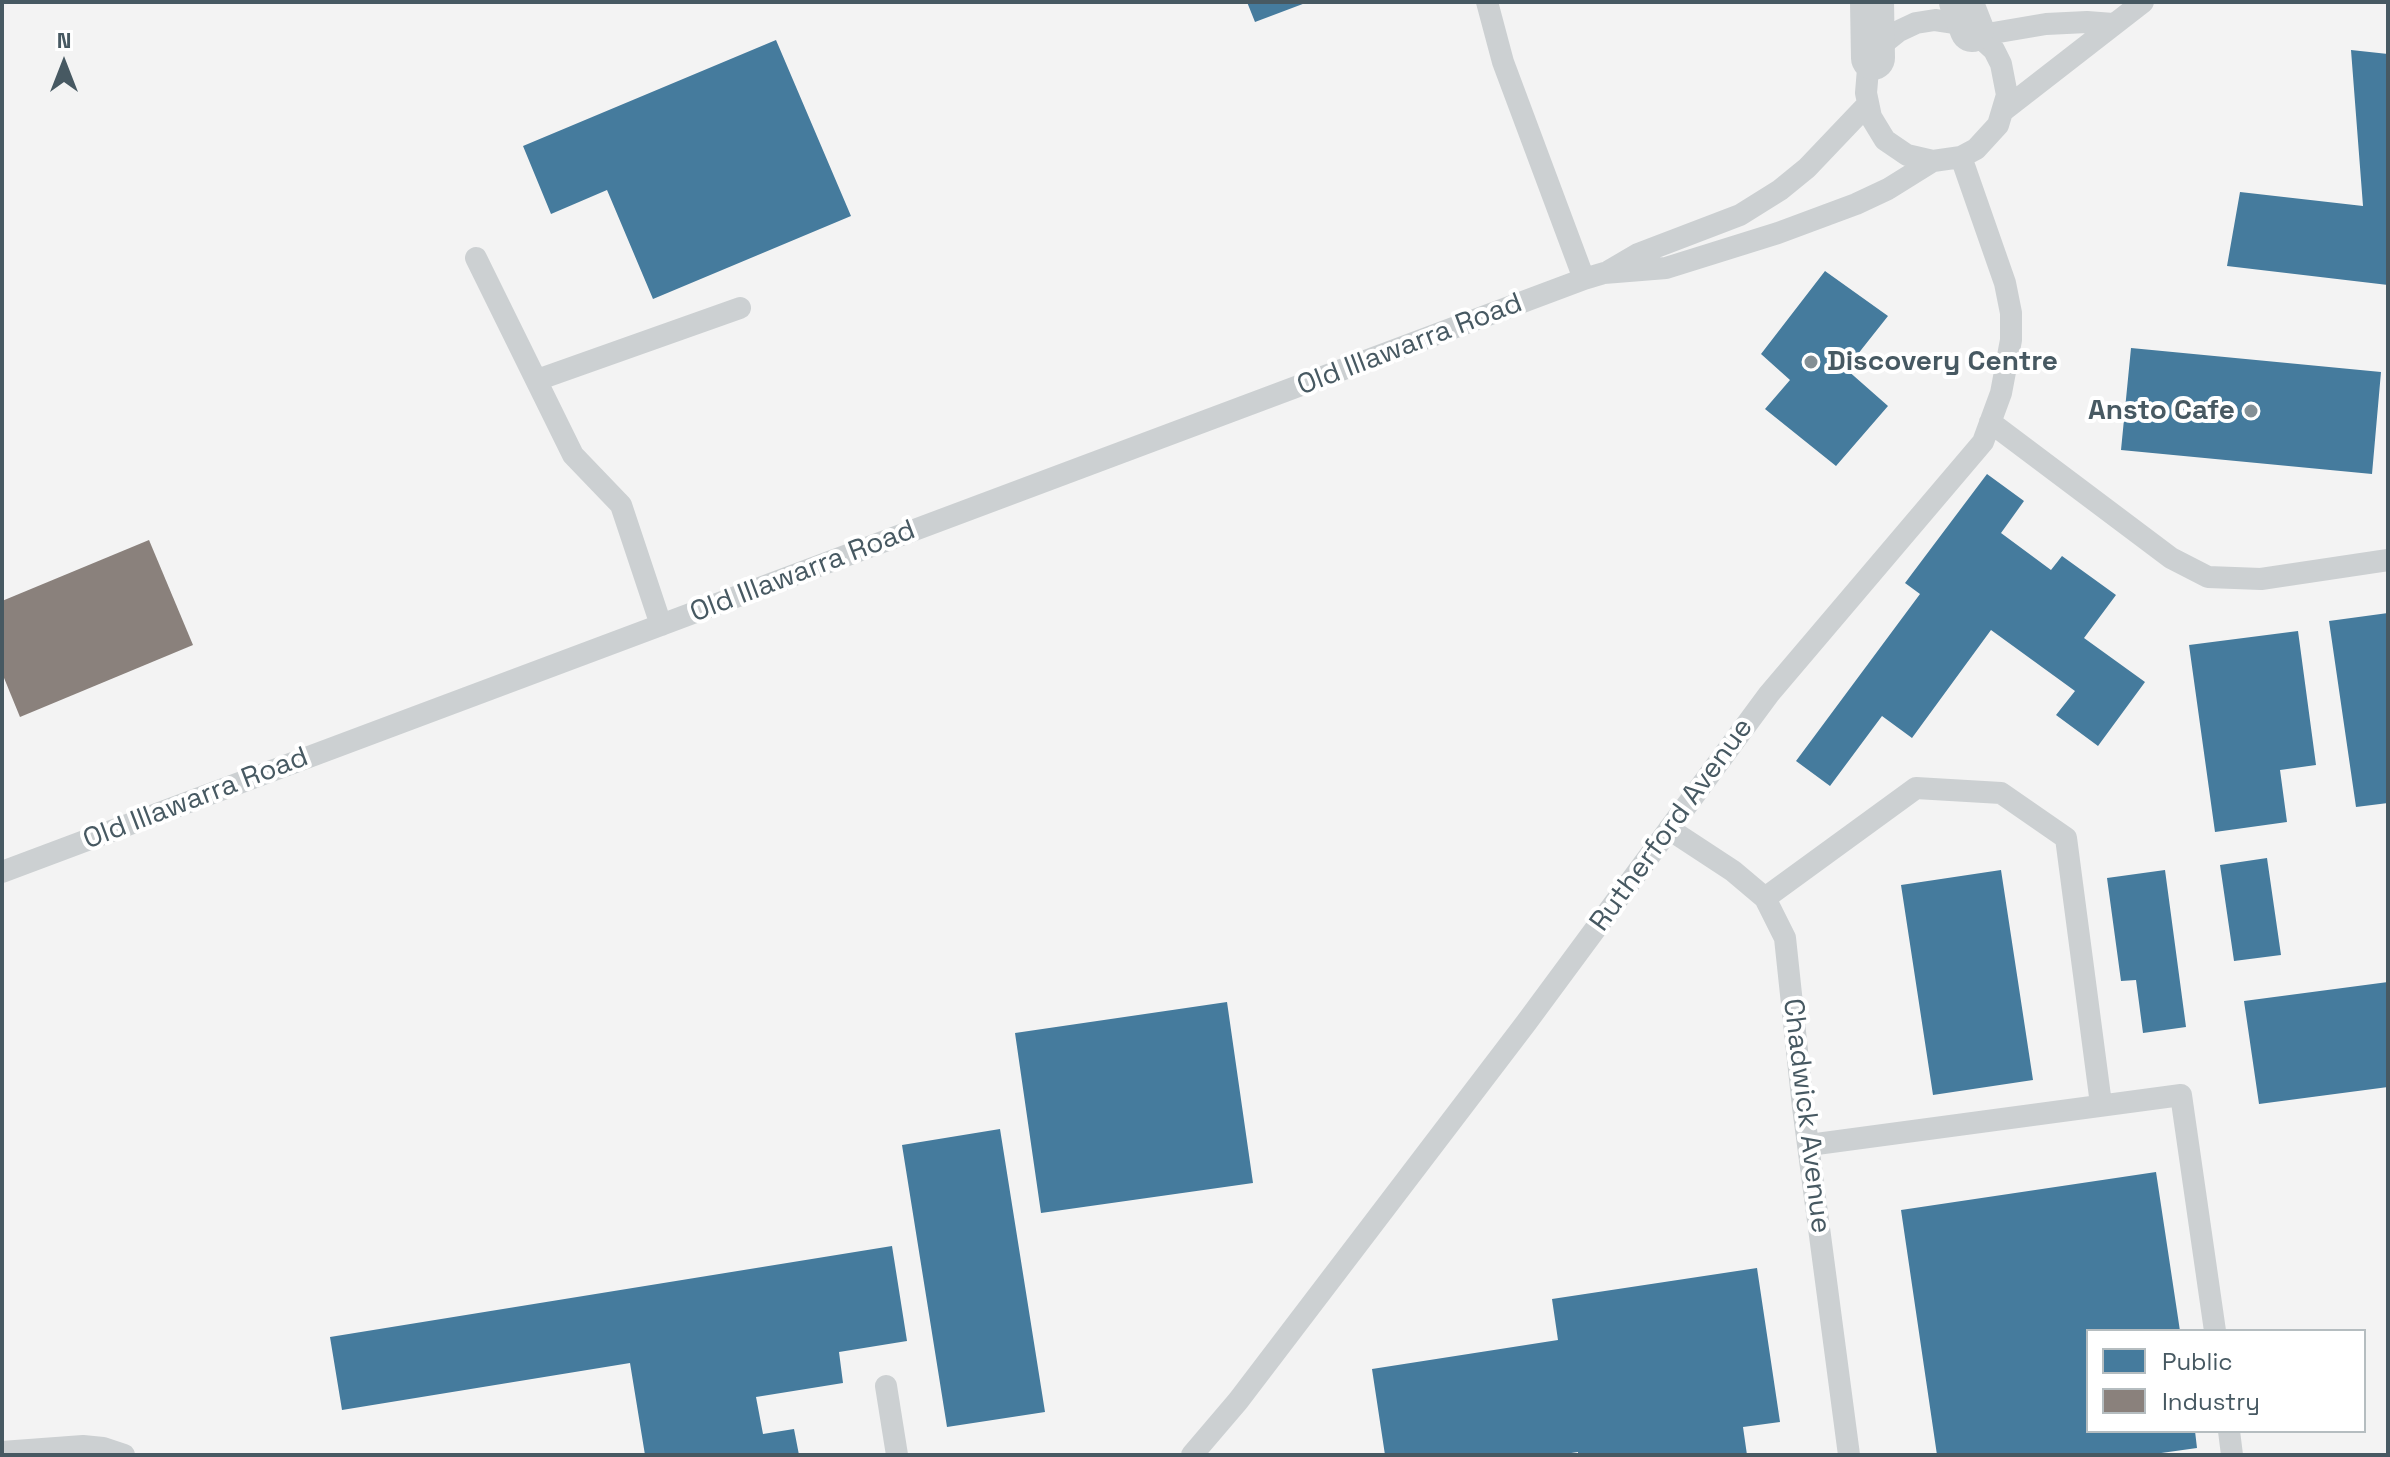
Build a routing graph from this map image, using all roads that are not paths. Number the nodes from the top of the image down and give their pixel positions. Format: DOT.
graph roads {
  1 [pos="1487,2"];
  2 [pos="1872,2"];
  3 [pos="2143,2"];
  4 [pos="1972,24"];
  5 [pos="2113,24"];
  6 [pos="1873,58"];
  7 [pos="1867,105"];
  8 [pos="2004,110"];
  9 [pos="1961,157"];
  10 [pos="1933,161"];
  11 [pos="476,258"];
  12 [pos="1594,276"];
  13 [pos="740,308"];
  14 [pos="537,380"];
  15 [pos="1990,422"];
  16 [pos="2388,560"];
  17 [pos="661,625"];
  18 [pos="1669,829"];
  19 [pos="2,872"];
  20 [pos="1765,898"];
  21 [pos="2101,1104"];
  22 [pos="1809,1145"];
  23 [pos="2215,1329"];
  24 [pos="886,1386"];
  25 [pos="2229,1433"];
  26 [pos="2,1452"];
  27 [pos="124,1455"];
  28 [pos="897,1455"];
  29 [pos="1192,1455"];
  30 [pos="1849,1455"];
  31 [pos="2232,1455"];
  1 -- 12 [label="lane"];
  2 -- 6 [label="street"];
  3 -- 5 [label="lane"];
  4 -- 5 [label="lane"];
  4 -- 6 [label="lane"];
  4 -- 8 [label="lane"];
  5 -- 8 [label="lane"];
  6 -- 7 [label="lane"];
  7 -- 10 [label="lane"];
  7 -- 12 [label="lane, Old Illawarra Road"];
  8 -- 9 [label="lane"];
  9 -- 10 [label="lane"];
  9 -- 15 [label="lane, Rutherford Avenue"];
  10 -- 12 [label="lane, Old Illawarra Road"];
  11 -- 14 [label="lane"];
  12 -- 17 [label="lane, Old Illawarra Road"];
  13 -- 14 [label="lane"];
  14 -- 17 [label="lane"];
  15 -- 16 [label="lane"];
  15 -- 18 [label="lane, Rutherford Avenue"];
  17 -- 19 [label="lane, Old Illawarra Road"];
  18 -- 20 [label="lane, Chadwick Avenue"];
  18 -- 29 [label="lane, Rutherford Avenue"];
  20 -- 21 [label="lane"];
  20 -- 22 [label="lane, Chadwick Avenue"];
  21 -- 22 [label="lane"];
  21 -- 23 [label="lane"];
  22 -- 30 [label="lane, Chadwick Avenue"];
  24 -- 28 [label="lane"];
  25 -- 31 [label="lane"];
  26 -- 27 [label="lane"];
}
